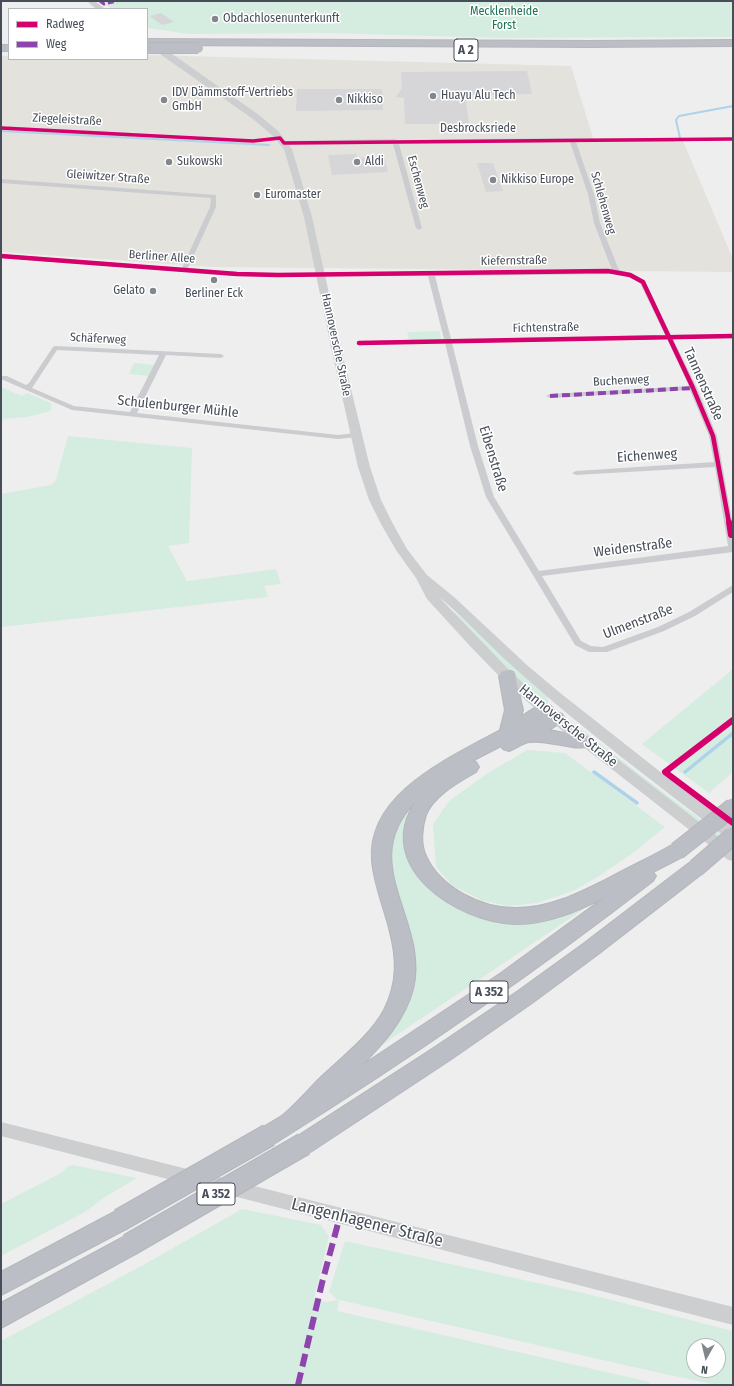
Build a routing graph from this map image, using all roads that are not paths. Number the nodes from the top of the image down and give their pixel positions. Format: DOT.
graph roads {
  1 [pos="90,1"];
  2 [pos="100,8"];
  3 [pos="733,44"];
  4 [pos="149,45"];
  5 [pos="733,50"];
  6 [pos="1,128"];
  7 [pos="131,135"];
  8 [pos="572,140"];
  9 [pos="673,140"];
  10 [pos="395,141"];
  11 [pos="284,143"];
  12 [pos="1,181"];
  13 [pos="419,228"];
  14 [pos="1,256"];
  15 [pos="184,270"];
  16 [pos="616,272"];
  17 [pos="431,273"];
  18 [pos="321,274"];
  19 [pos="733,336"];
  20 [pos="670,338"];
  21 [pos="448,341"];
  22 [pos="359,343"];
  23 [pos="164,354"];
  24 [pos="221,356"];
  25 [pos="4,378"];
  26 [pos="27,388"];
  27 [pos="693,388"];
  28 [pos="550,396"];
  29 [pos="132,415"];
  30 [pos="356,435"];
  31 [pos="719,464"];
  32 [pos="576,473"];
  33 [pos="733,549"];
  34 [pos="538,574"];
  35 [pos="422,577"];
  36 [pos="733,588"];
  37 [pos="507,676"];
  38 [pos="559,709"];
  39 [pos="517,735"];
  40 [pos="585,742"];
  41 [pos="733,807"];
  42 [pos="733,836"];
  43 [pos="676,852"];
  44 [pos="733,856"];
  45 [pos="292,1120"];
  46 [pos="1,1129"];
  47 [pos="1,1284"];
  48 [pos="1,1316"];
  49 [pos="733,1316"];
  1 -- 2 [label="main road"];
  3 -- 4 [label="highway, A 2"];
  4 -- 5 [label="highway, A 2, bridge"];
  4 -- 11 [label="main road, Hannoversche Straße"];
  6 -- 7 [label="street, Ziegeleistraße"];
  8 -- 9 [label="street, Desbrocksriede"];
  8 -- 10 [label="street, Desbrocksriede"];
  8 -- 16 [label="street, Schlehenweg"];
  10 -- 11 [label="street, Desbrocksriede"];
  10 -- 13 [label="street, Eschenweg"];
  11 -- 18 [label="main road, Hannoversche Straße"];
  12 -- 15 [label="street, Gleiwitzer Straße"];
  14 -- 15 [label="street, Berliner Allee"];
  15 -- 18 [label="street, Berliner Allee"];
  16 -- 17 [label="street, Kiefernstraße"];
  16 -- 20 [label="street, Kiefernstraße"];
  17 -- 18 [label="street, Kiefernstraße"];
  17 -- 21 [label="street, Eibenstraße"];
  18 -- 30 [label="main road, Hannoversche Straße"];
  19 -- 20 [label="street, Fichtenstraße"];
  20 -- 21 [label="street, Fichtenstraße"];
  20 -- 27 [label="street, Tannenstraße"];
  21 -- 22 [label="street, Fichtenstraße"];
  21 -- 34 [label="street, Eibenstraße"];
  23 -- 24 [label="street, Schäferweg"];
  23 -- 26 [label="street, Schäferweg"];
  23 -- 29 [label="street"];
  25 -- 26 [label="street, Schulenburger Mühle"];
  26 -- 29 [label="street, Schulenburger Mühle"];
  27 -- 28 [label="street, Buchenweg"];
  27 -- 31 [label="street, Tannenstraße"];
  29 -- 30 [label="street, Schulenburger Mühle"];
  30 -- 35 [label="main road, Hannoversche Straße"];
  31 -- 32 [label="street, Eichenweg"];
  31 -- 33 [label="street, Tannenstraße"];
  33 -- 34 [label="street, Weidenstraße"];
  34 -- 36 [label="street, Ulmenstraße"];
  35 -- 37 [label="main road, Hannoversche Straße"];
  35 -- 38 [label="main road, Hannoversche Straße"];
  37 -- 38 [label="main road, Hannoversche Straße"];
  37 -- 39 [label="highway"];
  38 -- 39 [label="highway"];
  38 -- 40 [label="main road, Hannoversche Straße"];
  38 -- 42 [label="main road, Hannoversche Straße"];
  39 -- 40 [label="highway"];
  39 -- 43 [label="highway"];
  39 -- 45 [label="highway"];
  40 -- 44 [label="main road, Hannoversche Straße"];
  41 -- 43 [label="highway, A 352, bridge"];
  42 -- 48 [label="highway, A 352, bridge"];
  43 -- 45 [label="highway, A 352"];
  45 -- 47 [label="highway, A 352, bridge"];
  46 -- 49 [label="main road, Langenhagener Straße"];
}
